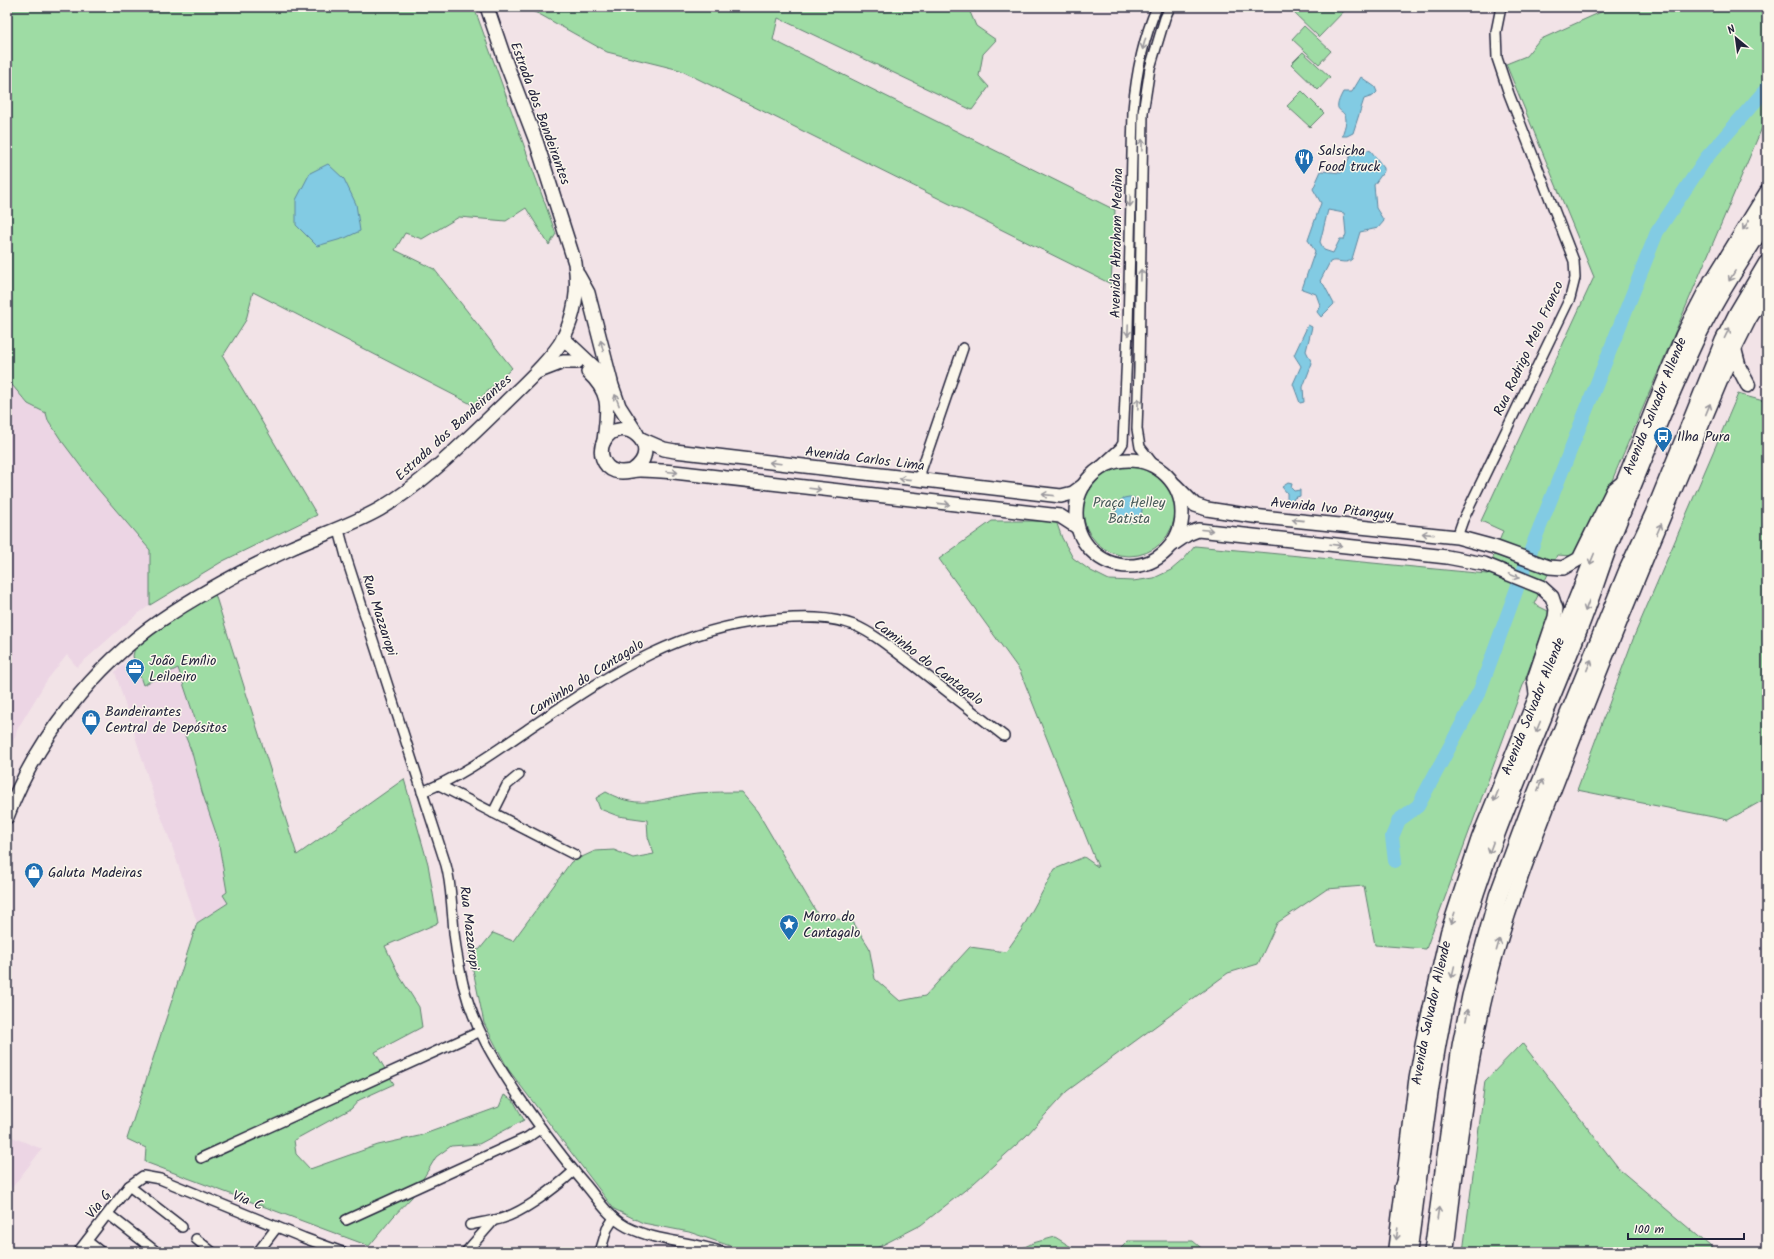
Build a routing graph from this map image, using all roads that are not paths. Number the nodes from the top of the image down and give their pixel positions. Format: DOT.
graph roads {
  1 [pos="488,7"];
  2 [pos="1157,7"];
  3 [pos="1170,7"];
  4 [pos="1501,7"];
  5 [pos="1767,192"];
  6 [pos="1767,218"];
  7 [pos="1767,264"];
  8 [pos="576,272"];
  9 [pos="1712,282"];
  10 [pos="1767,290"];
  11 [pos="561,342"];
  12 [pos="963,348"];
  13 [pos="577,362"];
  14 [pos="1716,364"];
  15 [pos="1682,368"];
  16 [pos="535,372"];
  17 [pos="611,383"];
  18 [pos="1748,385"];
  19 [pos="639,437"];
  20 [pos="604,441"];
  21 [pos="1154,465"];
  22 [pos="633,470"];
  23 [pos="1095,471"];
  24 [pos="921,480"];
  25 [pos="1623,482"];
  26 [pos="1084,485"];
  27 [pos="1175,485"];
  28 [pos="1077,527"];
  29 [pos="339,530"];
  30 [pos="1608,533"];
  31 [pos="1463,538"];
  32 [pos="1640,544"];
  33 [pos="1172,545"];
  34 [pos="1448,557"];
  35 [pos="1616,629"];
  36 [pos="1536,694"];
  37 [pos="1004,736"];
  38 [pos="519,775"];
  39 [pos="439,785"];
  40 [pos="422,792"];
  41 [pos="493,813"];
  42 [pos="7,817"];
  43 [pos="575,855"];
  44 [pos="480,1032"];
  45 [pos="1461,1046"];
  46 [pos="1431,1075"];
  47 [pos="541,1128"];
  48 [pos="201,1158"];
  49 [pos="574,1171"];
  50 [pos="143,1176"];
  51 [pos="129,1186"];
  52 [pos="1403,1188"];
  53 [pos="1452,1204"];
  54 [pos="108,1214"];
  55 [pos="614,1218"];
  56 [pos="346,1220"];
  57 [pos="494,1220"];
  58 [pos="470,1225"];
  59 [pos="182,1227"];
  60 [pos="277,1228"];
  61 [pos="196,1238"];
  62 [pos="87,1241"];
  63 [pos="691,1243"];
  64 [pos="154,1250"];
  65 [pos="262,1250"];
  66 [pos="78,1252"];
  67 [pos="101,1252"];
  68 [pos="212,1252"];
  69 [pos="342,1252"];
  70 [pos="466,1252"];
  71 [pos="600,1252"];
  72 [pos="700,1252"];
  73 [pos="722,1252"];
  74 [pos="1395,1252"];
  75 [pos="1408,1252"];
  76 [pos="1433,1252"];
  77 [pos="1446,1252"];
  1 -- 8 [label="street, Estrada dos Bandeirantes"];
  2 -- 23 [label="street, Avenida Abraham Medina, one-way"];
  21 -- 3 [label="street, Avenida Abraham Medina, one-way"];
  4 -- 31 [label="street, Rua Rodrigo Melo Franco"];
  5 -- 9 [label="main road, Avenida Salvador Allende, one-way"];
  6 -- 14 [label="highway, Avenida Salvador Allende, one-way"];
  14 -- 7 [label="highway, Avenida Salvador Allende, one-way"];
  8 -- 11 [label="street, Estrada dos Bandeirantes"];
  17 -- 8 [label="street, one-way"];
  9 -- 14 [label="highway"];
  9 -- 25 [label="main road, Avenida Salvador Allende"];
  10 -- 14 [label="main road, Avenida Salvador Allende"];
  11 -- 13 [label="street"];
  11 -- 16 [label="street, Estrada dos Bandeirantes"];
  11 -- 17 [label="street"];
  12 -- 24 [label="street"];
  13 -- 16 [label="street"];
  13 -- 20 [label="street"];
  14 -- 15 [label="highway, Avenida Salvador Allende"];
  14 -- 15 [label="highway"];
  14 -- 18 [label="main road"];
  14 -- 32 [label="highway, Avenida Salvador Allende"];
  35 -- 14 [label="main road, Avenida Salvador Allende, one-way"];
  15 -- 30 [label="highway, Avenida Salvador Allende"];
  16 -- 29 [label="street, Estrada dos Bandeirantes"];
  19 -- 17 [label="street, one-way"];
  19 -- 20 [label="street, Avenida Carlos Lima"];
  19 -- 22 [label="street"];
  24 -- 19 [label="street, Avenida Carlos Lima, one-way"];
  20 -- 22 [label="street"];
  21 -- 23 [label="street"];
  21 -- 27 [label="street"];
  22 -- 28 [label="street, one-way"];
  23 -- 26 [label="street"];
  26 -- 24 [label="street, Avenida Carlos Lima, one-way"];
  25 -- 30 [label="main road, Avenida Salvador Allende"];
  25 -- 31 [label="street, Avenida Ivo Pitanguy"];
  26 -- 28 [label="street"];
  31 -- 27 [label="street, Avenida Ivo Pitanguy, one-way"];
  27 -- 33 [label="street"];
  28 -- 33 [label="street"];
  29 -- 40 [label="street, Rua Mazzaropi"];
  29 -- 42 [label="street, Estrada dos Bandeirantes"];
  30 -- 32 [label="highway"];
  30 -- 36 [label="main road, Avenida Salvador Allende, one-way"];
  30 -- 46 [label="highway, Avenida Salvador Allende, one-way"];
  31 -- 34 [label="street"];
  32 -- 35 [label="highway"];
  45 -- 32 [label="highway, Avenida Salvador Allende, one-way"];
  33 -- 34 [label="street, one-way"];
  34 -- 36 [label="street, one-way"];
  53 -- 35 [label="main road, Avenida Salvador Allende, one-way"];
  36 -- 52 [label="main road, Avenida Salvador Allende, one-way"];
  37 -- 39 [label="street, Caminho do Cantagalo"];
  38 -- 41 [label="street"];
  39 -- 40 [label="street, Caminho do Cantagalo"];
  39 -- 41 [label="street"];
  40 -- 44 [label="street, Rua Mazzaropi"];
  41 -- 43 [label="street"];
  44 -- 47 [label="street, Rua Mazzaropi"];
  44 -- 48 [label="street"];
  45 -- 53 [label="highway"];
  76 -- 45 [label="highway, Avenida Salvador Allende, one-way"];
  46 -- 52 [label="highway"];
  46 -- 75 [label="highway, Avenida Salvador Allende"];
  47 -- 49 [label="street, Rua Mazzaropi"];
  47 -- 56 [label="street"];
  49 -- 55 [label="street, Rua Mazzaropi"];
  49 -- 57 [label="street"];
  50 -- 51 [label="street, Via G"];
  50 -- 60 [label="street, Via C"];
  51 -- 54 [label="street, Via G"];
  51 -- 59 [label="street"];
  52 -- 74 [label="main road, Avenida Salvador Allende, one-way"];
  53 -- 77 [label="main road, Avenida Salvador Allende"];
  54 -- 62 [label="street, Via G"];
  54 -- 64 [label="street"];
  55 -- 63 [label="street, Rua Mazzaropi"];
  55 -- 71 [label="street"];
  57 -- 58 [label="street"];
  57 -- 70 [label="street"];
  60 -- 65 [label="street"];
  60 -- 69 [label="street, Via C"];
  61 -- 68 [label="street"];
  62 -- 66 [label="street, Via G"];
  62 -- 67 [label="street"];
  63 -- 72 [label="street"];
  63 -- 73 [label="street, Rua Mazzaropi"];
}
